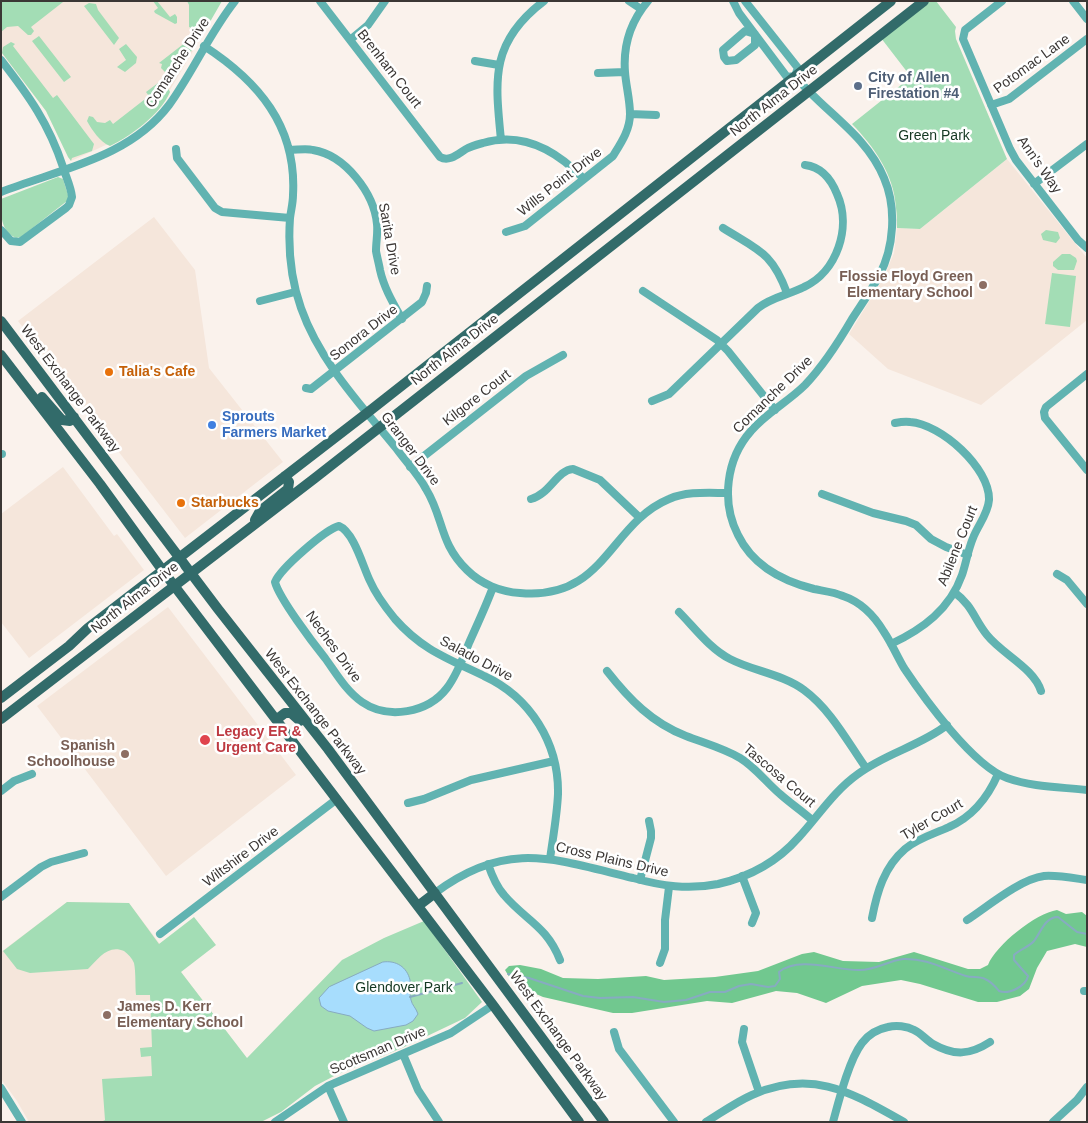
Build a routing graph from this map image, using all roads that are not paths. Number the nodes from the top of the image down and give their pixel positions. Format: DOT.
graph roads {
  1 [pos="235,1"];
  2 [pos="320,1"];
  3 [pos="385,1"];
  4 [pos="544,1"];
  5 [pos="629,1"];
  6 [pos="648,1"];
  7 [pos="733,1"];
  8 [pos="745,1"];
  9 [pos="891,1"];
  10 [pos="924,1"];
  11 [pos="1002,1"];
  12 [pos="1073,1"];
  13 [pos="641,9"];
  14 [pos="1087,19"];
  15 [pos="766,26"];
  16 [pos="755,34"];
  17 [pos="1087,39"];
  18 [pos="350,40"];
  19 [pos="204,46"];
  20 [pos="1,60"];
  21 [pos="475,62"];
  22 [pos="499,65"];
  23 [pos="625,72"];
  24 [pos="598,73"];
  25 [pos="795,76"];
  26 [pos="808,92"];
  27 [pos="991,105"];
  28 [pos="630,114"];
  29 [pos="656,115"];
  30 [pos="501,140"];
  31 [pos="1087,144"];
  32 [pos="176,149"];
  33 [pos="290,150"];
  34 [pos="805,165"];
  35 [pos="64,170"];
  36 [pos="584,179"];
  37 [pos="1034,184"];
  38 [pos="1,192"];
  39 [pos="290,218"];
  40 [pos="724,228"];
  41 [pos="1,230"];
  42 [pos="506,232"];
  43 [pos="1087,248"];
  44 [pos="427,286"];
  45 [pos="643,291"];
  46 [pos="296,292"];
  47 [pos="787,294"];
  48 [pos="260,301"];
  49 [pos="402,319"];
  50 [pos="1,321"];
  51 [pos="720,343"];
  52 [pos="1,350"];
  53 [pos="1,355"];
  54 [pos="563,355"];
  55 [pos="335,371"];
  56 [pos="1087,374"];
  57 [pos="306,388"];
  58 [pos="652,401"];
  59 [pos="775,410"];
  60 [pos="367,413"];
  61 [pos="74,417"];
  62 [pos="895,423"];
  63 [pos="379,427"];
  64 [pos="410,467"];
  65 [pos="1087,470"];
  66 [pos="285,476"];
  67 [pos="728,493"];
  68 [pos="822,494"];
  69 [pos="531,500"];
  70 [pos="640,518"];
  71 [pos="253,525"];
  72 [pos="968,555"];
  73 [pos="180,558"];
  74 [pos="163,571"];
  75 [pos="191,572"];
  76 [pos="1058,574"];
  77 [pos="275,582"];
  78 [pos="175,585"];
  79 [pos="493,587"];
  80 [pos="954,592"];
  81 [pos="1087,604"];
  82 [pos="679,612"];
  83 [pos="891,644"];
  84 [pos="44,665"];
  85 [pos="460,665"];
  86 [pos="607,671"];
  87 [pos="54,678"];
  88 [pos="1041,691"];
  89 [pos="1,698"];
  90 [pos="1,718"];
  91 [pos="276,719"];
  92 [pos="947,724"];
  93 [pos="554,761"];
  94 [pos="337,762"];
  95 [pos="866,768"];
  96 [pos="32,774"];
  97 [pos="998,774"];
  98 [pos="1087,790"];
  99 [pos="1,791"];
  100 [pos="337,799"];
  101 [pos="408,803"];
  102 [pos="812,820"];
  103 [pos="649,821"];
  104 [pos="84,853"];
  105 [pos="550,858"];
  106 [pos="488,864"];
  107 [pos="742,876"];
  108 [pos="640,880"];
  109 [pos="1087,880"];
  110 [pos="669,887"];
  111 [pos="435,893"];
  112 [pos="1,897"];
  113 [pos="418,906"];
  114 [pos="872,918"];
  115 [pos="967,920"];
  116 [pos="752,923"];
  117 [pos="160,934"];
  118 [pos="560,960"];
  119 [pos="660,963"];
  120 [pos="493,1005"];
  121 [pos="744,1029"];
  122 [pos="614,1032"];
  123 [pos="990,1042"];
  124 [pos="403,1054"];
  125 [pos="328,1086"];
  126 [pos="1087,1087"];
  127 [pos="1,1088"];
  128 [pos="843,1090"];
  129 [pos="760,1092"];
  130 [pos="725,1112"];
  131 [pos="22,1122"];
  132 [pos="275,1122"];
  133 [pos="344,1122"];
  134 [pos="439,1122"];
  135 [pos="579,1122"];
  136 [pos="604,1122"];
  137 [pos="674,1122"];
  138 [pos="706,1122"];
  139 [pos="716,1122"];
  140 [pos="833,1122"];
  141 [pos="904,1122"];
  142 [pos="1053,1122"];
  1 -- 19 [label="street, Comanche Drive"];
  2 -- 18 [label="street, Brenham Court"];
  3 -- 18 [label="street"];
  4 -- 22 [label="street"];
  5 -- 13 [label="street"];
  6 -- 13 [label="street, Wills Point Drive"];
  7 -- 16 [label="street, Comanche Drive"];
  8 -- 15 [label="street, Comanche Drive"];
  9 -- 25 [label="main road, North Alma Drive"];
  10 -- 26 [label="main road, North Alma Drive"];
  11 -- 27 [label="street, Ann's Way"];
  12 -- 14 [label="street"];
  13 -- 23 [label="street, Wills Point Drive"];
  15 -- 16 [label="street"];
  15 -- 25 [label="street, Comanche Drive"];
  16 -- 16 [label="street"];
  16 -- 25 [label="street, Comanche Drive"];
  17 -- 27 [label="street, Potomac Lane"];
  18 -- 30 [label="street, Brenham Court"];
  19 -- 33 [label="street, Granger Drive"];
  19 -- 35 [label="street, Comanche Drive"];
  20 -- 35 [label="street"];
  21 -- 22 [label="street"];
  22 -- 30 [label="street"];
  23 -- 24 [label="street"];
  23 -- 28 [label="street, Wills Point Drive"];
  25 -- 26 [label="street, Comanche Drive"];
  25 -- 60 [label="main road, North Alma Drive"];
  26 -- 59 [label="street, Comanche Drive"];
  26 -- 63 [label="main road, North Alma Drive"];
  27 -- 37 [label="street, Ann's Way"];
  28 -- 29 [label="street"];
  28 -- 36 [label="street, Wills Point Drive"];
  30 -- 36 [label="street"];
  31 -- 37 [label="street"];
  32 -- 39 [label="street"];
  33 -- 39 [label="street, Granger Drive"];
  33 -- 49 [label="street, Sarita Drive"];
  34 -- 47 [label="street"];
  35 -- 38 [label="street, Comanche Drive"];
  35 -- 41 [label="street"];
  36 -- 42 [label="street, Wills Point Drive"];
  37 -- 43 [label="street, Ann's Way"];
  39 -- 46 [label="street, Granger Drive"];
  40 -- 47 [label="street"];
  44 -- 49 [label="street, Sonora Drive"];
  45 -- 51 [label="street"];
  46 -- 48 [label="street"];
  46 -- 55 [label="street, Granger Drive"];
  47 -- 51 [label="street"];
  49 -- 55 [label="street, Sonora Drive"];
  50 -- 61 [label="main road, West Exchange Parkway"];
  51 -- 58 [label="street"];
  51 -- 59 [label="street"];
  52 -- 61 [label="main road"];
  53 -- 74 [label="main road"];
  54 -- 64 [label="street, Kilgore Court"];
  55 -- 57 [label="street, Sonora Drive"];
  55 -- 60 [label="street, Granger Drive"];
  56 -- 65 [label="street"];
  59 -- 67 [label="street, Comanche Drive"];
  60 -- 63 [label="street, Granger Drive"];
  60 -- 66 [label="main road, North Alma Drive"];
  61 -- 73 [label="main road, West Exchange Parkway"];
  62 -- 72 [label="street, Abilene Court"];
  63 -- 64 [label="street, Granger Drive"];
  63 -- 71 [label="main road, North Alma Drive"];
  64 -- 79 [label="street, Granger Drive"];
  66 -- 71 [label="main road"];
  66 -- 73 [label="main road, North Alma Drive"];
  67 -- 70 [label="street, Granger Drive"];
  67 -- 83 [label="street, Comanche Drive"];
  68 -- 72 [label="street"];
  69 -- 70 [label="street"];
  70 -- 79 [label="street, Granger Drive"];
  71 -- 75 [label="main road, North Alma Drive"];
  72 -- 80 [label="street, Abilene Court"];
  73 -- 74 [label="main road, North Alma Drive"];
  73 -- 75 [label="main road, West Exchange Parkway"];
  74 -- 78 [label="main road"];
  74 -- 84 [label="main road, North Alma Drive"];
  75 -- 78 [label="main road, North Alma Drive"];
  75 -- 94 [label="main road, West Exchange Parkway"];
  76 -- 81 [label="street"];
  77 -- 85 [label="street, Neches Drive"];
  77 -- 85 [label="street, Salado Drive"];
  78 -- 87 [label="main road, North Alma Drive"];
  78 -- 91 [label="main road"];
  79 -- 85 [label="street, Neches Drive"];
  80 -- 83 [label="street, Abilene Court"];
  80 -- 88 [label="street"];
  82 -- 95 [label="street"];
  83 -- 92 [label="street, Comanche Drive"];
  84 -- 87 [label="main road"];
  84 -- 89 [label="main road, North Alma Drive"];
  85 -- 93 [label="street, Salado Drive"];
  86 -- 102 [label="street, Tascosa Court"];
  87 -- 90 [label="main road, North Alma Drive"];
  91 -- 94 [label="main road"];
  91 -- 100 [label="main road"];
  92 -- 95 [label="street, Cross Plains Drive"];
  92 -- 97 [label="street, Comanche Drive"];
  93 -- 101 [label="street"];
  93 -- 105 [label="street, Salado Drive"];
  94 -- 111 [label="main road, West Exchange Parkway"];
  95 -- 102 [label="street, Cross Plains Drive"];
  96 -- 99 [label="street"];
  97 -- 98 [label="street, Comanche Drive"];
  97 -- 114 [label="street, Tyler Court"];
  100 -- 113 [label="main road"];
  100 -- 117 [label="street, Wiltshire Drive"];
  102 -- 107 [label="street, Cross Plains Drive"];
  103 -- 108 [label="street"];
  104 -- 112 [label="street"];
  105 -- 106 [label="street, Cross Plains Drive"];
  105 -- 108 [label="street, Cross Plains Drive"];
  106 -- 111 [label="street, Cross Plains Drive"];
  106 -- 118 [label="street"];
  107 -- 110 [label="street, Cross Plains Drive"];
  107 -- 116 [label="street"];
  108 -- 110 [label="street, Cross Plains Drive"];
  109 -- 115 [label="street"];
  110 -- 119 [label="street"];
  111 -- 113 [label="main road"];
  111 -- 136 [label="main road, West Exchange Parkway"];
  113 -- 120 [label="main road"];
  120 -- 124 [label="street, Scottsman Drive"];
  120 -- 135 [label="main road"];
  121 -- 129 [label="street"];
  122 -- 137 [label="street"];
  123 -- 128 [label="street"];
  124 -- 125 [label="street, Scottsman Drive"];
  124 -- 134 [label="street"];
  125 -- 132 [label="street, Scottsman Drive"];
  125 -- 133 [label="street"];
  126 -- 142 [label="street"];
  127 -- 131 [label="street"];
  128 -- 129 [label="street"];
  128 -- 140 [label="street"];
  128 -- 141 [label="street"];
  129 -- 130 [label="street"];
  130 -- 138 [label="street"];
  130 -- 139 [label="street"];
}
